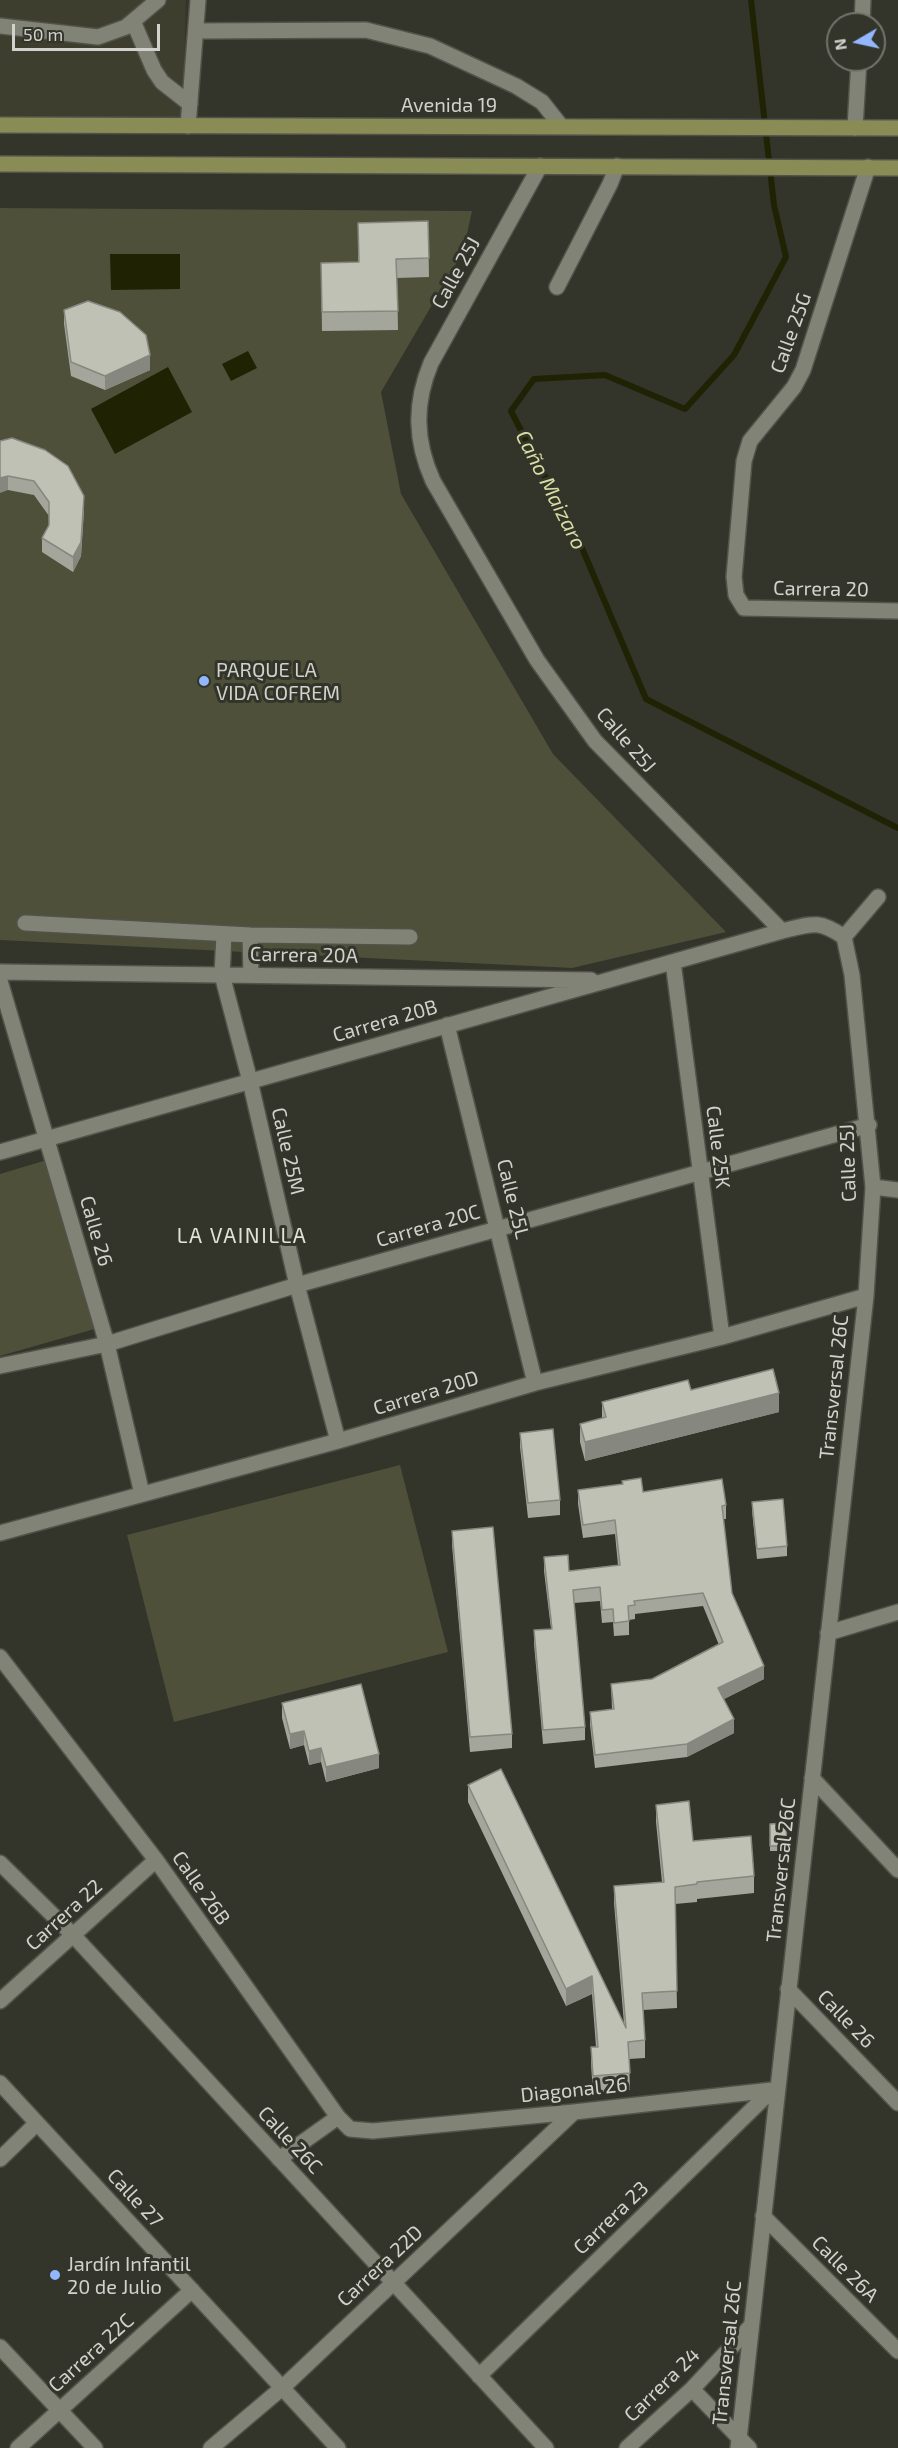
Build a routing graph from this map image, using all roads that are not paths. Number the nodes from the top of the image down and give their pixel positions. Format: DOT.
graph roads {
  1 [pos="158,0"];
  2 [pos="198,0"];
  3 [pos="133,21"];
  4 [pos="0,26"];
  5 [pos="196,31"];
  6 [pos="859,72"];
  7 [pos="190,104"];
  8 [pos="0,124"];
  9 [pos="188,126"];
  10 [pos="561,126"];
  11 [pos="855,128"];
  12 [pos="898,129"];
  13 [pos="0,164"];
  14 [pos="540,166"];
  15 [pos="617,166"];
  16 [pos="868,167"];
  17 [pos="898,168"];
  18 [pos="557,287"];
  19 [pos="744,608"];
  20 [pos="898,611"];
  21 [pos="878,897"];
  22 [pos="25,923"];
  23 [pos="782,931"];
  24 [pos="224,934"];
  25 [pos="250,935"];
  26 [pos="410,937"];
  27 [pos="844,937"];
  28 [pos="673,962"];
  29 [pos="0,972"];
  30 [pos="222,975"];
  31 [pos="251,975"];
  32 [pos="607,980"];
  33 [pos="0,981"];
  34 [pos="447,1026"];
  35 [pos="250,1081"];
  36 [pos="868,1125"];
  37 [pos="48,1139"];
  38 [pos="0,1152"];
  39 [pos="700,1174"];
  40 [pos="873,1188"];
  41 [pos="898,1190"];
  42 [pos="498,1228"];
  43 [pos="297,1286"];
  44 [pos="866,1296"];
  45 [pos="722,1337"];
  46 [pos="107,1344"];
  47 [pos="0,1366"];
  48 [pos="535,1383"];
  49 [pos="338,1441"];
  50 [pos="142,1494"];
  51 [pos="0,1533"];
  52 [pos="898,1612"];
  53 [pos="828,1634"];
  54 [pos="0,1657"];
  55 [pos="812,1778"];
  56 [pos="156,1860"];
  57 [pos="0,1863"];
  58 [pos="898,1870"];
  59 [pos="73,1935"];
  60 [pos="789,1989"];
  61 [pos="0,2001"];
  62 [pos="0,2083"];
  63 [pos="775,2089"];
  64 [pos="897,2100"];
  65 [pos="574,2112"];
  66 [pos="338,2117"];
  67 [pos="37,2124"];
  68 [pos="373,2131"];
  69 [pos="0,2159"];
  70 [pos="279,2159"];
  71 [pos="763,2216"];
  72 [pos="393,2282"];
  73 [pos="192,2290"];
  74 [pos="751,2326"];
  75 [pos="0,2347"];
  76 [pos="898,2351"];
  77 [pos="479,2376"];
  78 [pos="282,2388"];
  79 [pos="692,2389"];
  80 [pos="60,2410"];
  81 [pos="742,2445"];
  82 [pos="18,2448"];
  83 [pos="95,2448"];
  84 [pos="211,2448"];
  85 [pos="338,2448"];
  86 [pos="546,2448"];
  87 [pos="627,2448"];
  1 -- 3 [label="street"];
  2 -- 5 [label="street"];
  3 -- 4 [label="street"];
  3 -- 7 [label="street"];
  5 -- 7 [label="street"];
  5 -- 10 [label="street"];
  6 -- 11 [label="street"];
  7 -- 9 [label="street"];
  8 -- 9 [label="main road, Avenida 19"];
  9 -- 10 [label="main road, Avenida 19"];
  10 -- 11 [label="main road, Avenida 19"];
  11 -- 12 [label="main road, Avenida 19"];
  13 -- 14 [label="main road"];
  14 -- 15 [label="main road"];
  14 -- 23 [label="street, Calle 25J"];
  15 -- 16 [label="main road"];
  15 -- 18 [label="street"];
  16 -- 17 [label="main road"];
  16 -- 19 [label="street, Calle 25G"];
  19 -- 20 [label="street, Carrera 20"];
  21 -- 27 [label="street"];
  22 -- 24 [label="street"];
  23 -- 27 [label="street"];
  23 -- 28 [label="street, Carrera 20B"];
  24 -- 25 [label="street"];
  24 -- 30 [label="street, Calle 25M"];
  25 -- 26 [label="street"];
  25 -- 31 [label="street"];
  27 -- 36 [label="street, Calle 25J"];
  28 -- 32 [label="street, Carrera 20B"];
  28 -- 39 [label="street, Calle 25K"];
  29 -- 30 [label="street, Carrera 20A"];
  30 -- 31 [label="street, Carrera 20A"];
  30 -- 35 [label="street, Calle 25M"];
  31 -- 32 [label="street, Carrera 20A"];
  32 -- 34 [label="street, Carrera 20B"];
  33 -- 37 [label="street, Calle 26"];
  34 -- 35 [label="street, Carrera 20B"];
  34 -- 42 [label="street, Calle 25L"];
  35 -- 37 [label="street, Carrera 20B"];
  35 -- 43 [label="street, Calle 25M"];
  36 -- 39 [label="street, Carrera 20C"];
  36 -- 40 [label="street, Calle 25J"];
  37 -- 38 [label="street, Carrera 20B"];
  37 -- 46 [label="street, Calle 26"];
  39 -- 42 [label="street, Carrera 20C"];
  39 -- 45 [label="street, Calle 25K"];
  40 -- 41 [label="street"];
  40 -- 44 [label="street, Calle 25J"];
  42 -- 43 [label="street, Carrera 20C"];
  42 -- 48 [label="street, Calle 25L"];
  43 -- 46 [label="street, Carrera 20C"];
  43 -- 49 [label="street, Calle 25M"];
  44 -- 45 [label="street, Carrera 20D"];
  44 -- 53 [label="street, Transversal 26C"];
  45 -- 48 [label="street, Carrera 20D"];
  46 -- 47 [label="street, Carrera 20C"];
  46 -- 50 [label="street, Calle 26"];
  48 -- 49 [label="street, Carrera 20D"];
  49 -- 50 [label="street, Carrera 20D"];
  50 -- 51 [label="street, Carrera 20D"];
  52 -- 53 [label="street"];
  53 -- 55 [label="street, Transversal 26C"];
  54 -- 56 [label="street, Calle 26B"];
  55 -- 58 [label="street"];
  55 -- 60 [label="street, Transversal 26C"];
  56 -- 59 [label="street, Carrera 22"];
  56 -- 66 [label="street, Calle 26B"];
  57 -- 59 [label="street, Calle 26C"];
  59 -- 61 [label="street, Carrera 22"];
  59 -- 70 [label="street, Calle 26C"];
  60 -- 63 [label="street, Transversal 26C"];
  60 -- 64 [label="street, Calle 26"];
  62 -- 67 [label="street, Calle 27"];
  63 -- 65 [label="street, Diagonal 26"];
  63 -- 71 [label="street, Transversal 26C"];
  63 -- 77 [label="street, Carrera 23"];
  65 -- 68 [label="street, Diagonal 26"];
  65 -- 72 [label="street, Carrera 22D"];
  66 -- 68 [label="street, Calle 26B"];
  66 -- 70 [label="street"];
  67 -- 69 [label="street"];
  67 -- 73 [label="street, Calle 27"];
  70 -- 72 [label="street, Calle 26C"];
  71 -- 74 [label="street, Transversal 26C"];
  71 -- 76 [label="street, Calle 26A"];
  72 -- 77 [label="street, Calle 26C"];
  72 -- 78 [label="street, Carrera 22D"];
  73 -- 78 [label="street, Calle 27"];
  73 -- 80 [label="street, Carrera 22C"];
  74 -- 79 [label="street, Carrera 24"];
  74 -- 81 [label="street, Transversal 26C"];
  75 -- 80 [label="street"];
  77 -- 86 [label="street, Calle 26C"];
  78 -- 84 [label="street, Carrera 22D"];
  78 -- 85 [label="street, Calle 27"];
  79 -- 81 [label="street"];
  79 -- 87 [label="street, Carrera 24"];
  80 -- 82 [label="street, Carrera 22C"];
  80 -- 83 [label="street"];
}
